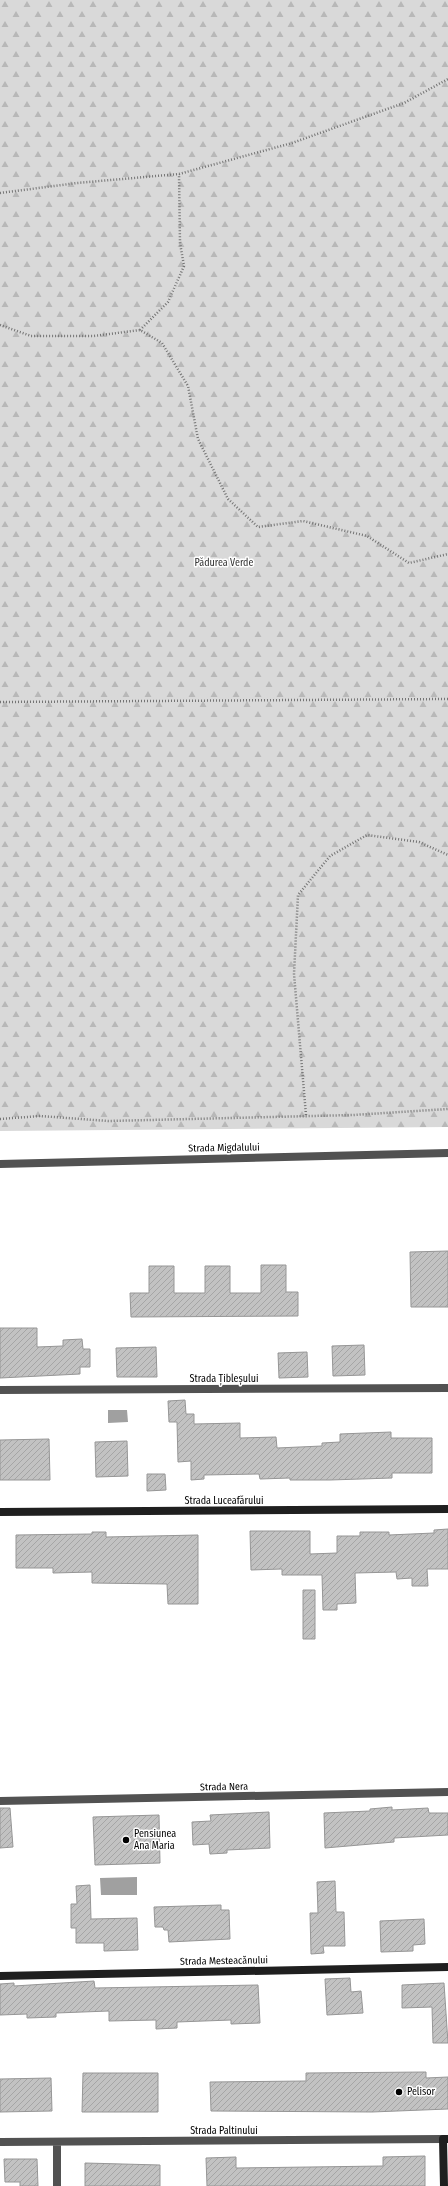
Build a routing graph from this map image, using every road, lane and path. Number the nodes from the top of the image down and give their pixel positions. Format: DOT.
graph roads {
  1 [pos="448,79"];
  2 [pos="180,174"];
  3 [pos="0,193"];
  4 [pos="0,325"];
  5 [pos="140,330"];
  6 [pos="448,554"];
  7 [pos="448,699"];
  8 [pos="0,702"];
  9 [pos="448,855"];
  10 [pos="448,1109"];
  11 [pos="306,1115"];
  12 [pos="0,1120"];
  13 [pos="448,1153"];
  14 [pos="0,1164"];
  15 [pos="448,1388"];
  16 [pos="0,1390"];
  17 [pos="448,1509"];
  18 [pos="0,1512"];
  19 [pos="448,1792"];
  20 [pos="0,1801"];
  21 [pos="448,1967"];
  22 [pos="0,1976"];
  23 [pos="446,2139"];
  24 [pos="0,2142"];
  25 [pos="57,2142"];
  26 [pos="57,2186"];
  27 [pos="444,2186"];
  1 -- 2 [label="path"];
  2 -- 3 [label="path"];
  2 -- 5 [label="path"];
  4 -- 5 [label="path"];
  5 -- 6 [label="path"];
  7 -- 8 [label="path"];
  9 -- 11 [label="path"];
  10 -- 11 [label="path"];
  11 -- 12 [label="path"];
  13 -- 14 [label="street, Strada Migdalului"];
  15 -- 16 [label="street, Strada Țibleșului"];
  17 -- 18 [label="street, Strada Luceafărului"];
  19 -- 20 [label="street, Strada Nera"];
  21 -- 22 [label="street, Strada Mesteacănului"];
  23 -- 25 [label="street, Strada Paltinului"];
  23 -- 27 [label="street"];
  24 -- 25 [label="street, Strada Paltinului"];
  25 -- 26 [label="street"];
}
